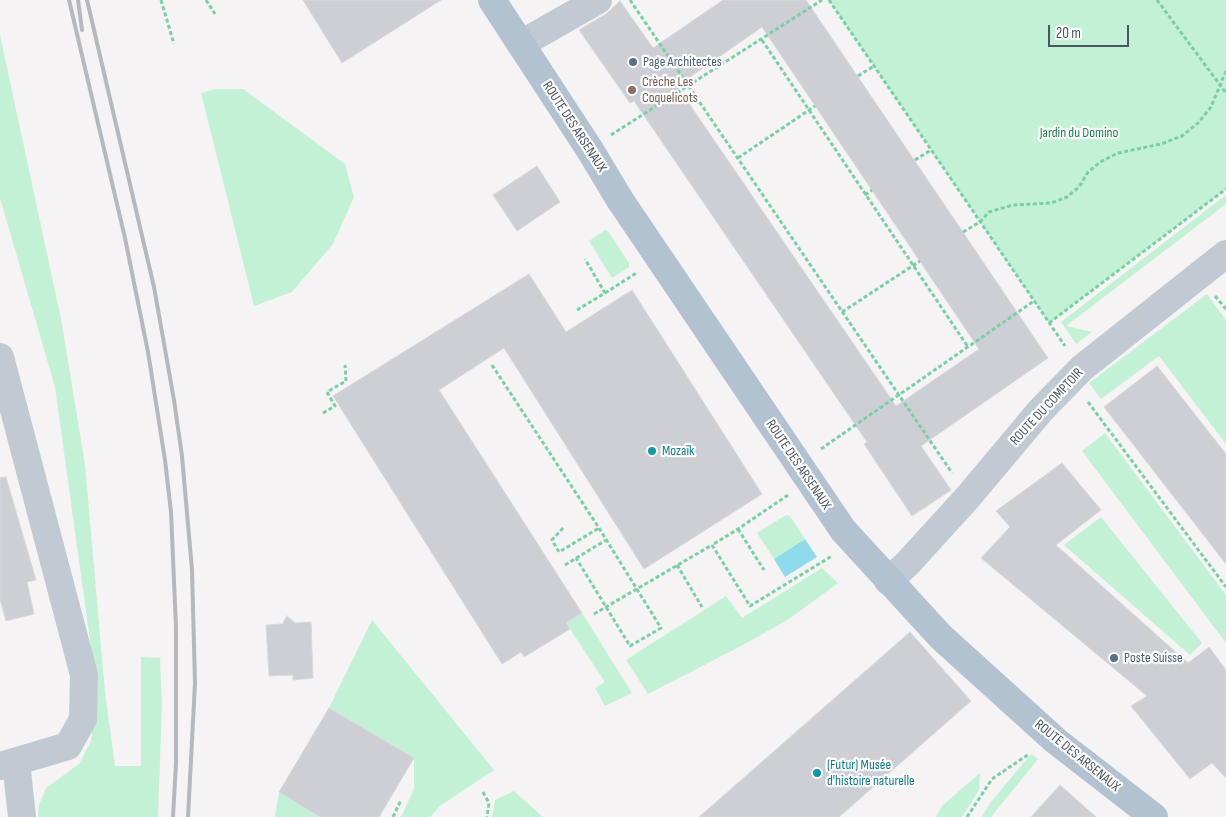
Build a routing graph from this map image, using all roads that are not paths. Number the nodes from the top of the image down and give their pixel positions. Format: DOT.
graph roads {
  1 [pos="492,0"];
  2 [pos="598,0"];
  3 [pos="521,44"];
  4 [pos="1226,254"];
  5 [pos="0,357"];
  6 [pos="888,581"];
  7 [pos="8,764"];
  8 [pos="22,817"];
  9 [pos="1154,817"];
  1 -- 3 [label="main road, ROUTE DES ARSENAUX"];
  2 -- 3 [label="street"];
  3 -- 6 [label="main road, ROUTE DES ARSENAUX"];
  4 -- 6 [label="street, ROUTE DU COMPTOIR"];
  5 -- 7 [label="street"];
  6 -- 9 [label="main road, ROUTE DES ARSENAUX"];
  7 -- 8 [label="street"];
}
